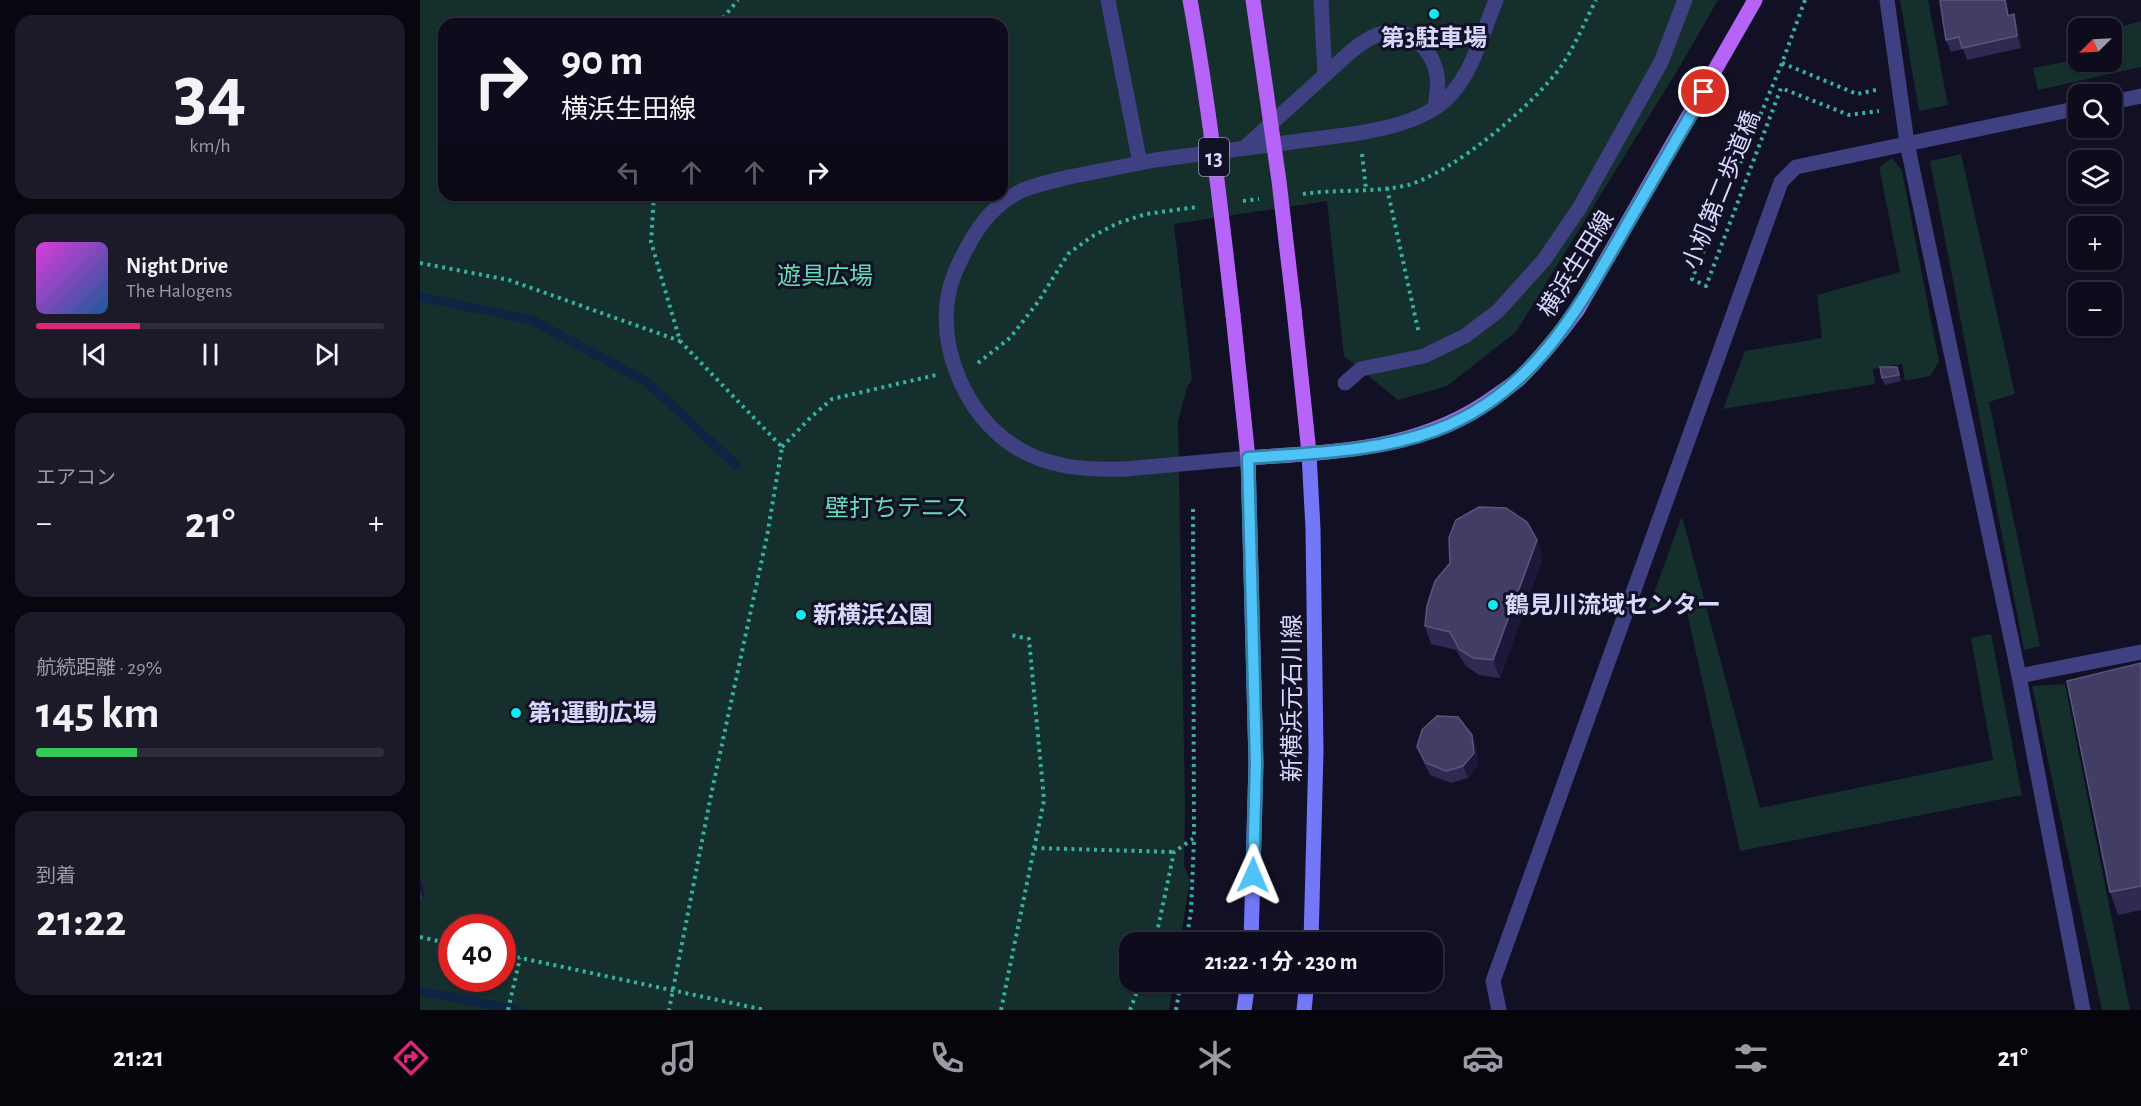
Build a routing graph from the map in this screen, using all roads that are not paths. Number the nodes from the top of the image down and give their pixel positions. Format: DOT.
graph roads {
  1 [pos="1108,0"];
  2 [pos="1190,0"];
  3 [pos="1253,0"];
  4 [pos="1321,0"];
  5 [pos="1496,0"];
  6 [pos="1684,0"];
  7 [pos="1755,0"];
  8 [pos="1887,0"];
  9 [pos="1325,75"];
  10 [pos="2141,96"];
  11 [pos="2122,100"];
  12 [pos="1436,108"];
  13 [pos="2068,110"];
  14 [pos="1907,143"];
  15 [pos="1244,148"];
  16 [pos="1140,163"];
  17 [pos="1008,200"];
  18 [pos="1007,201"];
  19 [pos="1345,383"];
  20 [pos="1309,453"];
  21 [pos="1248,458"];
  22 [pos="2141,652"];
  23 [pos="2019,676"];
  24 [pos="1251,932"];
  25 [pos="1311,932"];
  26 [pos="1246,992"];
  27 [pos="1306,992"];
  28 [pos="1244,1010"];
  29 [pos="1304,1010"];
  30 [pos="1499,1010"];
  31 [pos="2083,1010"];
  1 -- 16 [label="street"];
  2 -- 21 [label="main road, 13, bridge"];
  3 -- 20 [label="main road, bridge"];
  4 -- 9 [label="street"];
  5 -- 12 [label="street"];
  6 -- 19 [label="street"];
  7 -- 20 [label="main road, 横浜生田線"];
  8 -- 14 [label="street"];
  9 -- 12 [label="street"];
  9 -- 15 [label="street"];
  10 -- 11 [label="street"];
  12 -- 15 [label="street"];
  13 -- 14 [label="street"];
  14 -- 23 [label="street"];
  14 -- 30 [label="street"];
  15 -- 16 [label="street"];
  16 -- 17 [label="street, bridge"];
  18 -- 21 [label="street, bridge"];
  20 -- 21 [label="main road, 横浜生田線"];
  20 -- 25 [label="street, 新横浜元石川線"];
  21 -- 24 [label="street, 新横浜元石川線"];
  22 -- 23 [label="street"];
  23 -- 31 [label="street"];
  26 -- 28 [label="street"];
  27 -- 29 [label="street"];
}
